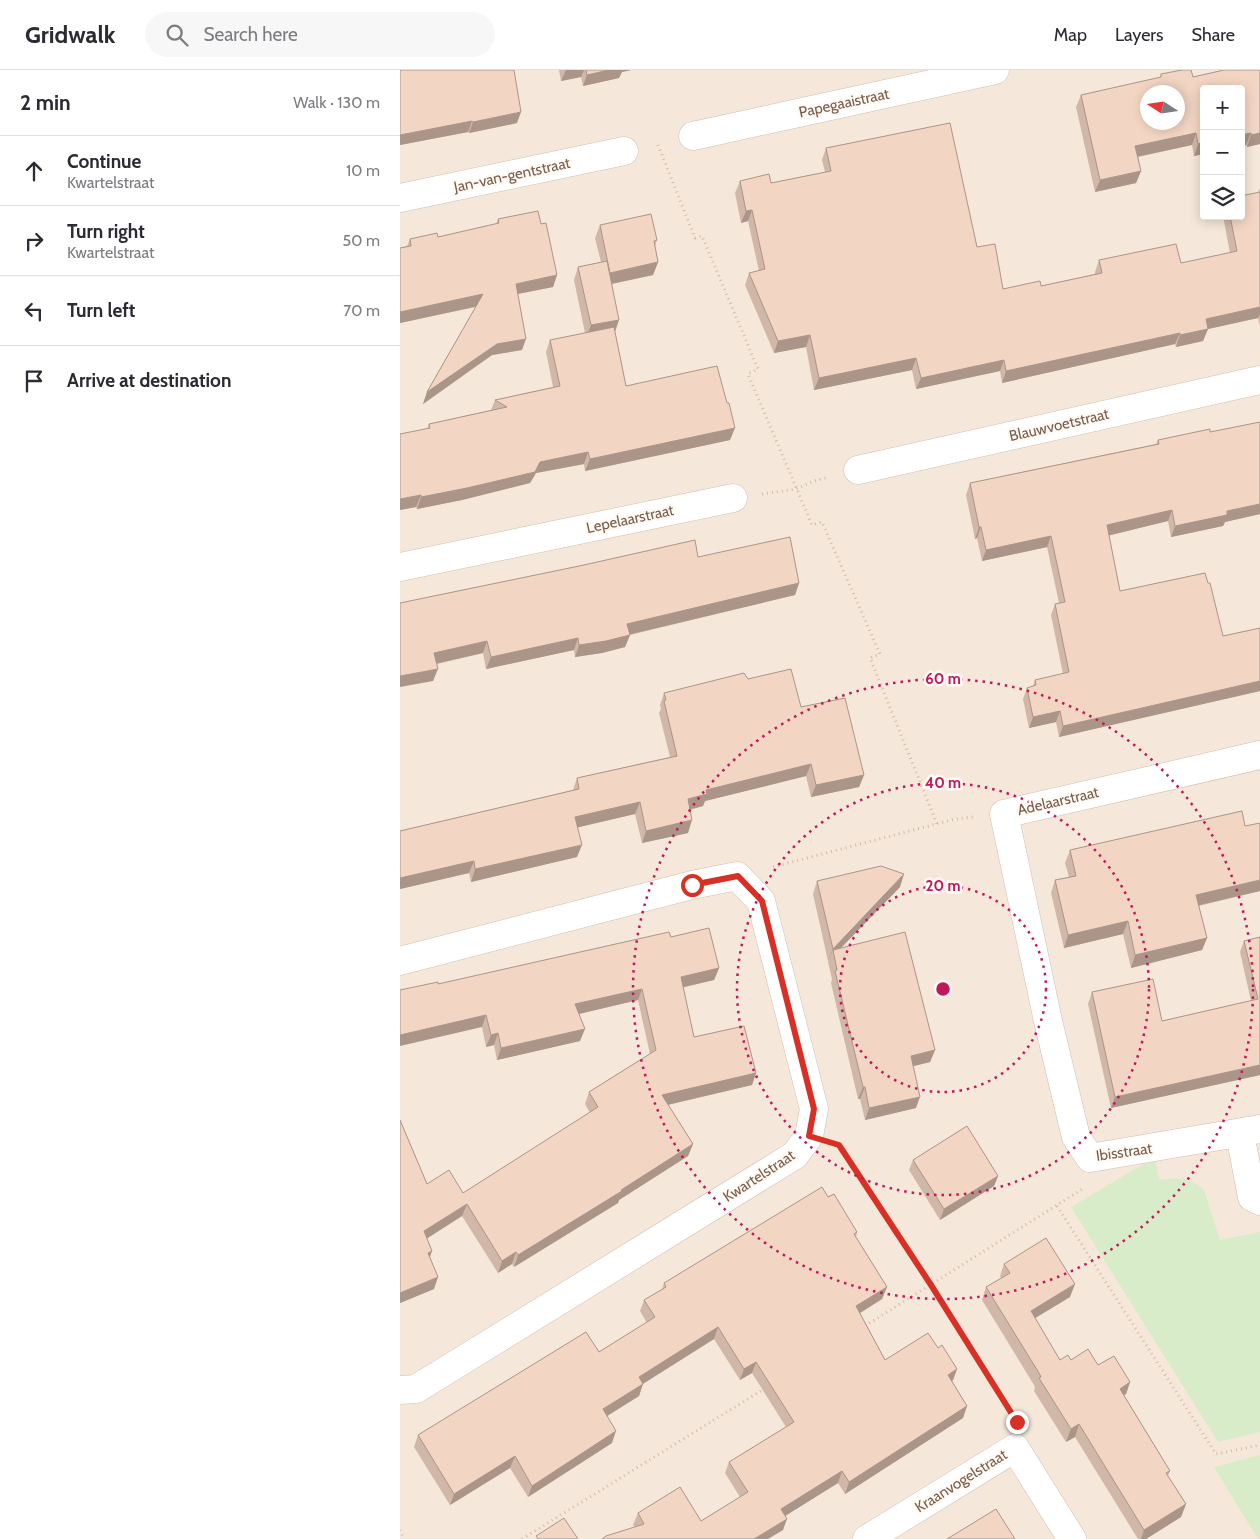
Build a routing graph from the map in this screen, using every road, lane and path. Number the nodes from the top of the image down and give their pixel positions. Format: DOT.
graph roads {
  1 [pos="995,70"];
  2 [pos="693,136"];
  3 [pos="658,145"];
  4 [pos="624,151"];
  5 [pos="400,198"];
  6 [pos="1260,380"];
  7 [pos="858,470"];
  8 [pos="796,489"];
  9 [pos="733,498"];
  10 [pos="400,567"];
  11 [pos="1260,755"];
  12 [pos="1004,814"];
  13 [pos="937,824"];
  14 [pos="738,876"];
  15 [pos="400,961"];
  16 [pos="1048,1021"];
  17 [pos="1250,1132"];
  18 [pos="809,1136"];
  19 [pos="1090,1158"];
  20 [pos="1260,1201"];
  21 [pos="1056,1206"];
  22 [pos="931,1285"];
  23 [pos="864,1326"];
  24 [pos="764,1388"];
  25 [pos="400,1390"];
  26 [pos="1260,1445"];
  27 [pos="1015,1448"];
  28 [pos="400,1530"];
  29 [pos="404,1539"];
  30 [pos="522,1539"];
  31 [pos="867,1539"];
  32 [pos="1072,1539"];
  1 -- 2 [label="street, Papegaaistraat"];
  2 -- 3 [label="path"];
  3 -- 4 [label="path"];
  3 -- 8 [label="path"];
  4 -- 5 [label="street, Jan-van-gentstraat"];
  6 -- 7 [label="street, Blauwvoetstraat"];
  7 -- 8 [label="path"];
  8 -- 9 [label="path"];
  8 -- 13 [label="path"];
  9 -- 10 [label="street, Lepelaarstraat"];
  11 -- 12 [label="street, Adelaarstraat"];
  12 -- 13 [label="path"];
  12 -- 16 [label="street, Adelaarstraat"];
  13 -- 14 [label="path"];
  14 -- 15 [label="street"];
  14 -- 18 [label="street, Kwartelstraat"];
  16 -- 19 [label="street, Ibisstraat"];
  17 -- 19 [label="street, Ibisstraat"];
  17 -- 20 [label="street, Ibisstraat"];
  18 -- 22 [label="path"];
  18 -- 25 [label="street, Kwartelstraat"];
  19 -- 21 [label="path"];
  21 -- 22 [label="path"];
  21 -- 26 [label="path"];
  22 -- 23 [label="path"];
  22 -- 27 [label="path"];
  24 -- 30 [label="path"];
  27 -- 31 [label="street, Kraanvogelstraat"];
  27 -- 32 [label="street, Kraanvogelstraat"];
  28 -- 29 [label="path"];
}
